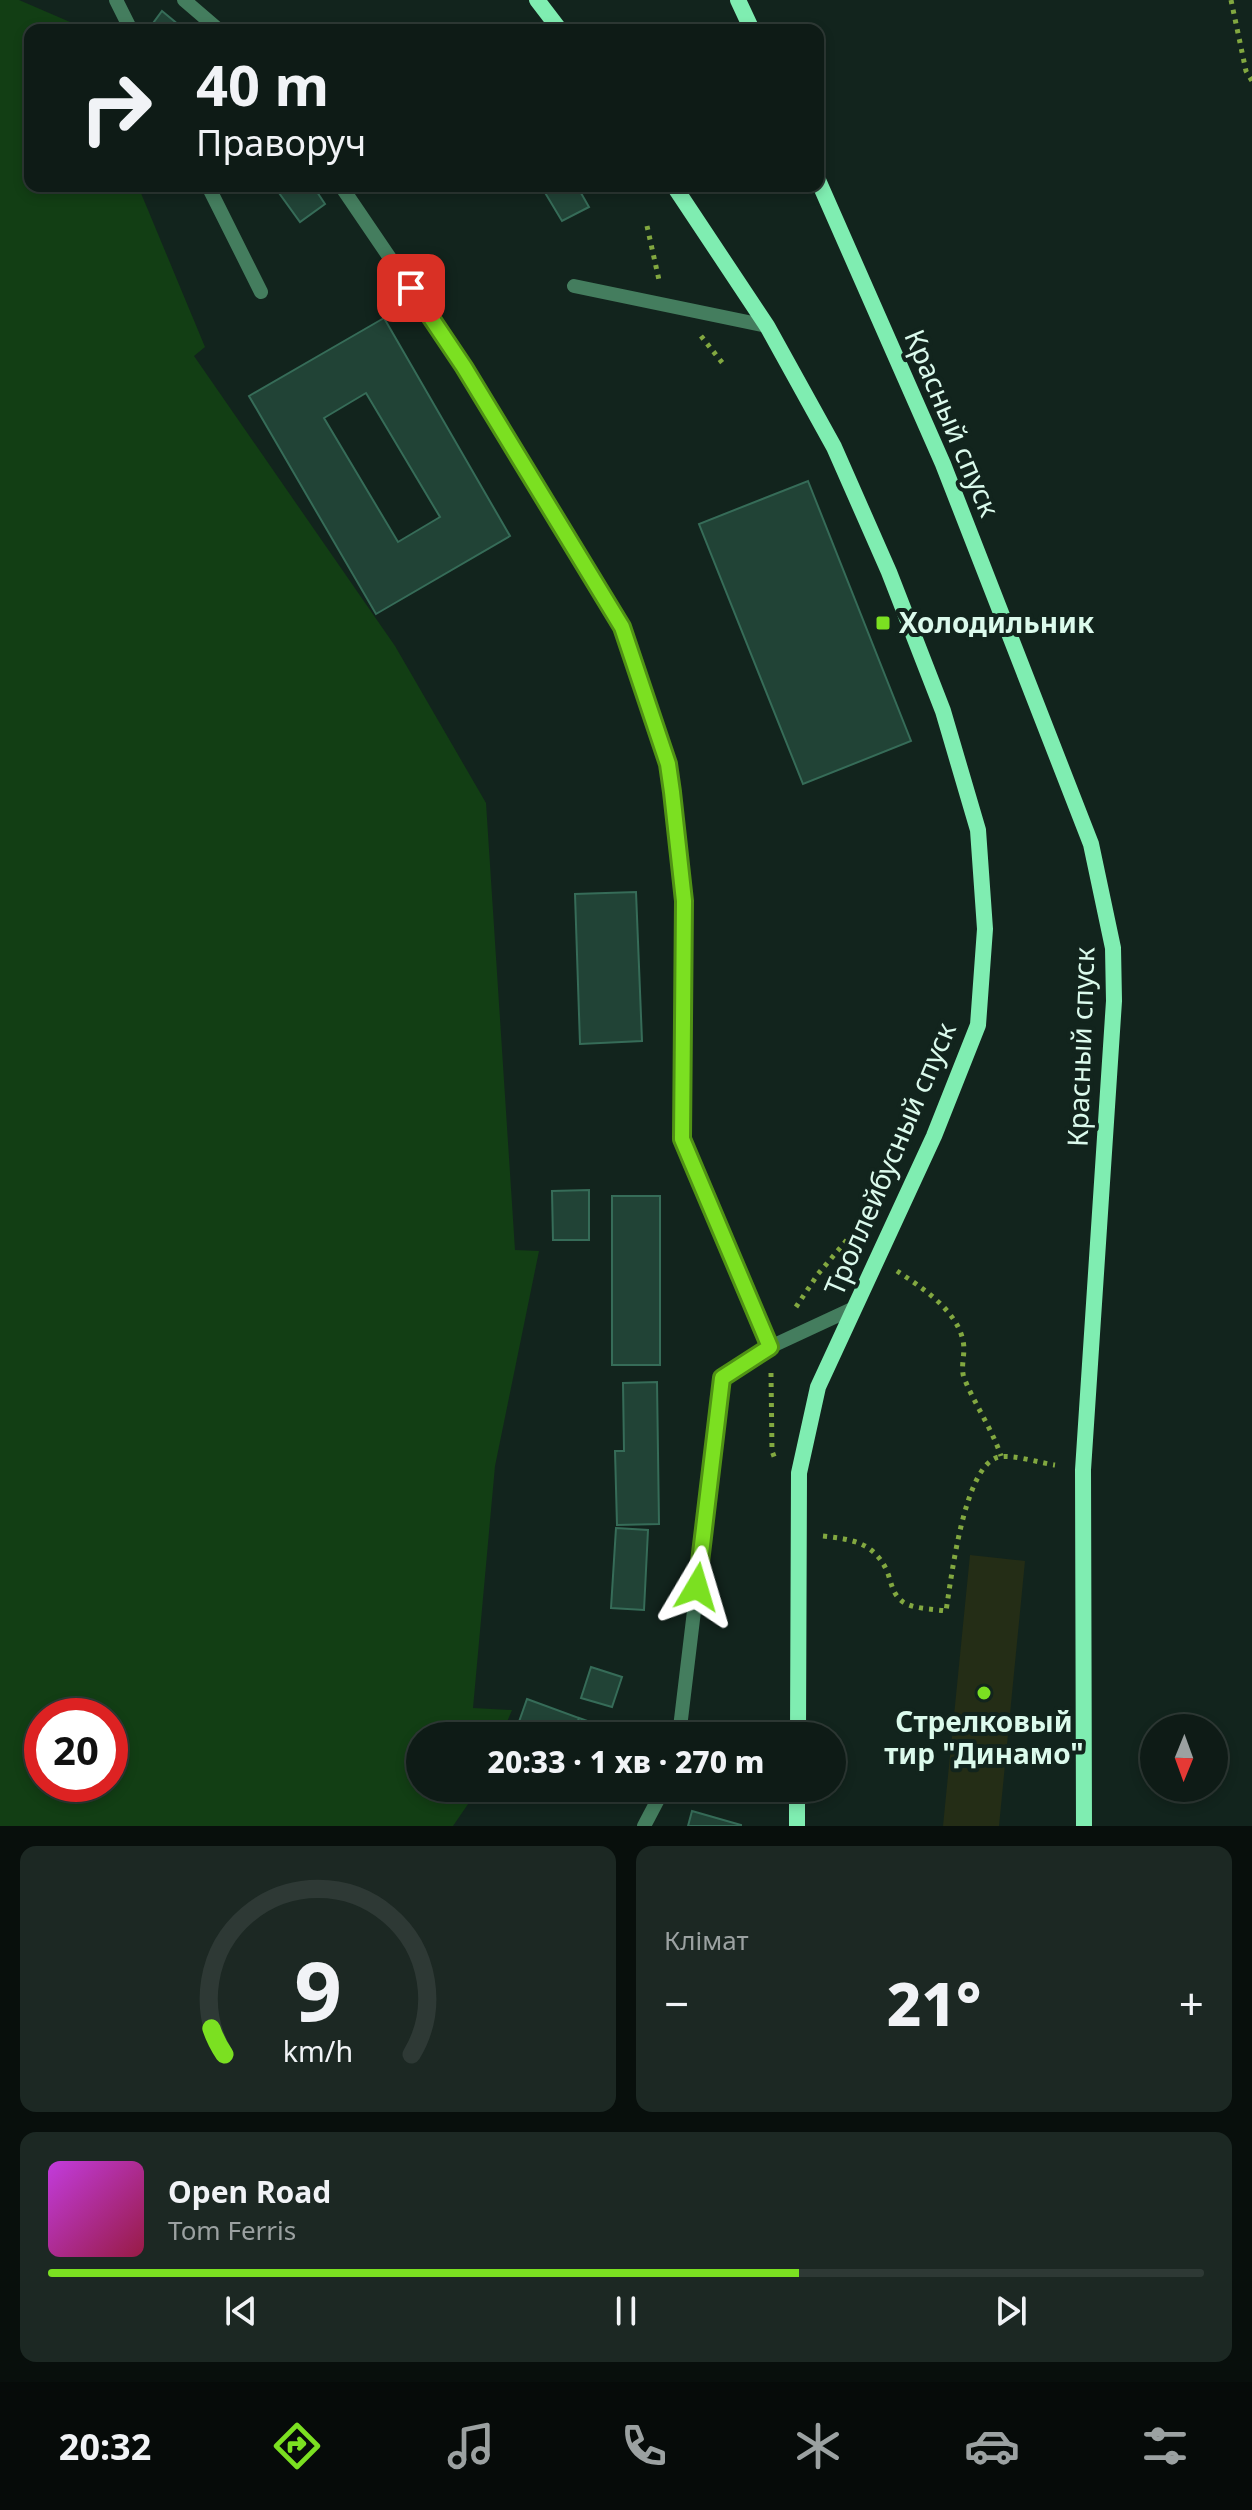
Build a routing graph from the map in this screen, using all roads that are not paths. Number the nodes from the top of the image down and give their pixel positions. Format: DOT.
graph roads {
  1 [pos="116,0"];
  2 [pos="184,0"];
  3 [pos="537,0"];
  4 [pos="738,0"];
  5 [pos="128,24"];
  6 [pos="212,24"];
  7 [pos="555,24"];
  8 [pos="749,24"];
  9 [pos="211,192"];
  10 [pos="345,192"];
  11 [pos="678,192"];
  12 [pos="823,192"];
  13 [pos="574,286"];
  14 [pos="261,292"];
  15 [pos="767,326"];
  16 [pos="854,1308"];
  17 [pos="770,1347"];
  18 [pos="681,1722"];
  19 [pos="798,1722"];
  20 [pos="657,1802"];
  21 [pos="797,1802"];
  22 [pos="644,1826"];
  23 [pos="797,1826"];
  24 [pos="1084,1826"];
  1 -- 5 [label="lane"];
  2 -- 6 [label="lane"];
  3 -- 7 [label="main road"];
  4 -- 8 [label="main road"];
  9 -- 14 [label="lane"];
  10 -- 17 [label="lane"];
  11 -- 15 [label="main road, Троллейбусный спуск"];
  12 -- 24 [label="main road, Красный спуск"];
  13 -- 15 [label="lane"];
  15 -- 16 [label="main road, Троллейбусный спуск"];
  16 -- 17 [label="lane"];
  16 -- 19 [label="main road, Троллейбусный спуск"];
  17 -- 18 [label="lane"];
  20 -- 22 [label="lane"];
  21 -- 23 [label="main road"];
}
